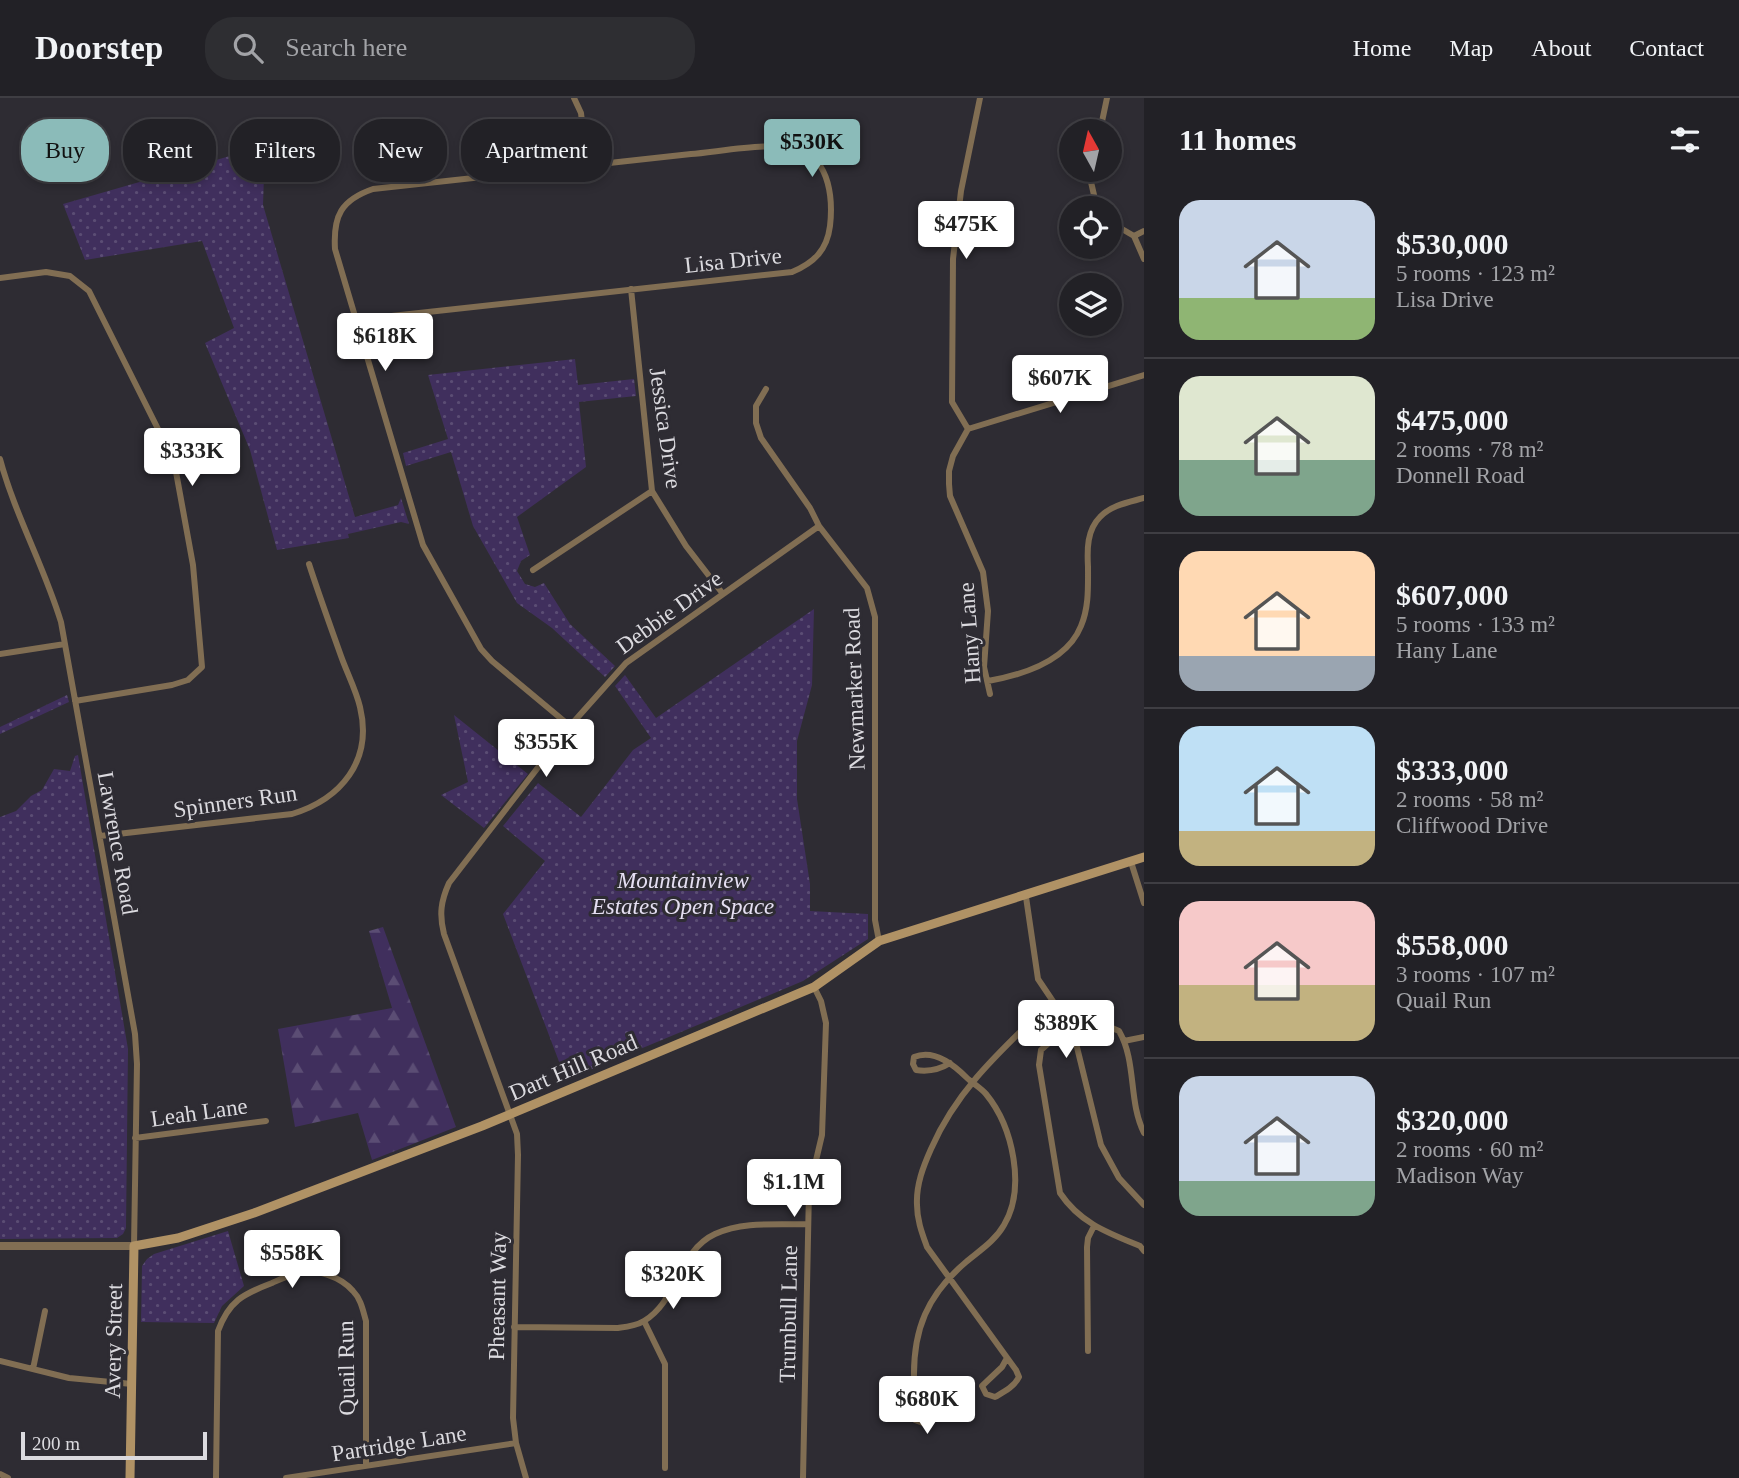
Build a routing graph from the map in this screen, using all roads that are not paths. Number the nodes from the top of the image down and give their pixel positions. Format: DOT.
graph roads {
  1 [pos="574,98"];
  2 [pos="980,98"];
  3 [pos="1107,98"];
  4 [pos="582,119"];
  5 [pos="1103,119"];
  6 [pos="612,162"];
  7 [pos="461,179"];
  8 [pos="1122,229"];
  9 [pos="1144,232"];
  10 [pos="1134,236"];
  11 [pos="1144,259"];
  12 [pos="0,278"];
  13 [pos="631,289"];
  14 [pos="355,320"];
  15 [pos="1144,375"];
  16 [pos="766,389"];
  17 [pos="968,429"];
  18 [pos="0,459"];
  19 [pos="652,491"];
  20 [pos="1144,498"];
  21 [pos="819,526"];
  22 [pos="309,564"];
  23 [pos="533,570"];
  24 [pos="723,594"];
  25 [pos="65,644"];
  26 [pos="0,654"];
  27 [pos="988,681"];
  28 [pos="990,694"];
  29 [pos="75,701"];
  30 [pos="570,726"];
  31 [pos="100,836"];
  32 [pos="1144,858"];
  33 [pos="1131,862"];
  34 [pos="1026,897"];
  35 [pos="1144,903"];
  36 [pos="879,941"];
  37 [pos="814,987"];
  38 [pos="1052,1001"];
  39 [pos="1073,1031"];
  40 [pos="1144,1037"];
  41 [pos="1124,1041"];
  42 [pos="950,1063"];
  43 [pos="972,1083"];
  44 [pos="510,1114"];
  45 [pos="266,1121"];
  46 [pos="1144,1133"];
  47 [pos="135,1138"];
  48 [pos="1144,1205"];
  49 [pos="807,1224"];
  50 [pos="1094,1226"];
  51 [pos="0,1246"];
  52 [pos="134,1246"];
  53 [pos="1143,1246"];
  54 [pos="948,1278"];
  55 [pos="45,1311"];
  56 [pos="644,1321"];
  57 [pos="514,1326"];
  58 [pos="1088,1351"];
  59 [pos="1007,1357"];
  60 [pos="0,1361"];
  61 [pos="33,1369"];
  62 [pos="132,1384"];
  63 [pos="914,1387"];
  64 [pos="516,1443"];
  65 [pos="366,1465"];
  66 [pos="664,1468"];
  67 [pos="0,1474"];
  68 [pos="8,1478"];
  69 [pos="130,1478"];
  70 [pos="216,1478"];
  71 [pos="286,1478"];
  72 [pos="526,1478"];
  73 [pos="803,1478"];
  1 -- 4 [label="street"];
  2 -- 17 [label="street"];
  3 -- 5 [label="street"];
  6 -- 13 [label="street, Lisa Drive"];
  7 -- 14 [label="street"];
  8 -- 10 [label="street"];
  9 -- 10 [label="street"];
  10 -- 11 [label="street"];
  12 -- 29 [label="street"];
  13 -- 14 [label="street, Lisa Drive"];
  13 -- 19 [label="street, Jessica Drive"];
  14 -- 30 [label="street"];
  15 -- 17 [label="street"];
  16 -- 21 [label="street, Newmarker Road"];
  17 -- 27 [label="street, Hany Lane"];
  18 -- 25 [label="street, Lawrence Road"];
  19 -- 23 [label="street"];
  19 -- 24 [label="street, Jessica Drive"];
  20 -- 27 [label="street"];
  21 -- 24 [label="street, Debbie Drive"];
  21 -- 36 [label="street, Newmarker Road"];
  22 -- 31 [label="street, Spinners Run"];
  24 -- 30 [label="street, Debbie Drive"];
  25 -- 26 [label="street"];
  25 -- 29 [label="street, Lawrence Road"];
  27 -- 28 [label="street, Hany Lane"];
  29 -- 31 [label="street, Lawrence Road"];
  30 -- 44 [label="street, Debbie Drive"];
  31 -- 47 [label="street, Lawrence Road"];
  32 -- 33 [label="main road, Dart Hill Road"];
  33 -- 34 [label="main road, Dart Hill Road"];
  33 -- 35 [label="street"];
  34 -- 36 [label="main road, Dart Hill Road"];
  34 -- 38 [label="street"];
  36 -- 37 [label="main road, Dart Hill Road"];
  37 -- 44 [label="main road, Dart Hill Road"];
  37 -- 49 [label="street, Trumbull Lane"];
  38 -- 39 [label="street"];
  38 -- 43 [label="street"];
  39 -- 41 [label="street"];
  39 -- 48 [label="street"];
  39 -- 50 [label="street"];
  40 -- 41 [label="street"];
  41 -- 46 [label="street"];
  42 -- 42 [label="street"];
  42 -- 43 [label="street"];
  43 -- 54 [label="street"];
  43 -- 54 [label="street"];
  44 -- 52 [label="main road, Dart Hill Road"];
  44 -- 57 [label="street, Pheasant Way"];
  45 -- 47 [label="street, Leah Lane"];
  47 -- 52 [label="street, Lawrence Road"];
  49 -- 56 [label="street"];
  49 -- 73 [label="street, Trumbull Lane"];
  50 -- 53 [label="street"];
  50 -- 58 [label="street"];
  51 -- 52 [label="street, Dart Hill Road"];
  52 -- 62 [label="main road, Avery Street"];
  54 -- 59 [label="street"];
  54 -- 63 [label="street"];
  55 -- 61 [label="street"];
  56 -- 57 [label="street"];
  56 -- 66 [label="street"];
  57 -- 64 [label="street, Pheasant Way"];
  59 -- 59 [label="street"];
  60 -- 61 [label="street"];
  61 -- 62 [label="street"];
  62 -- 69 [label="main road, Avery Street"];
  63 -- 63 [label="street"];
  64 -- 65 [label="street, Partridge Lane"];
  64 -- 72 [label="street, Pheasant Way"];
  65 -- 70 [label="street, Quail Run"];
  65 -- 71 [label="street, Partridge Lane"];
  67 -- 68 [label="street"];
}
